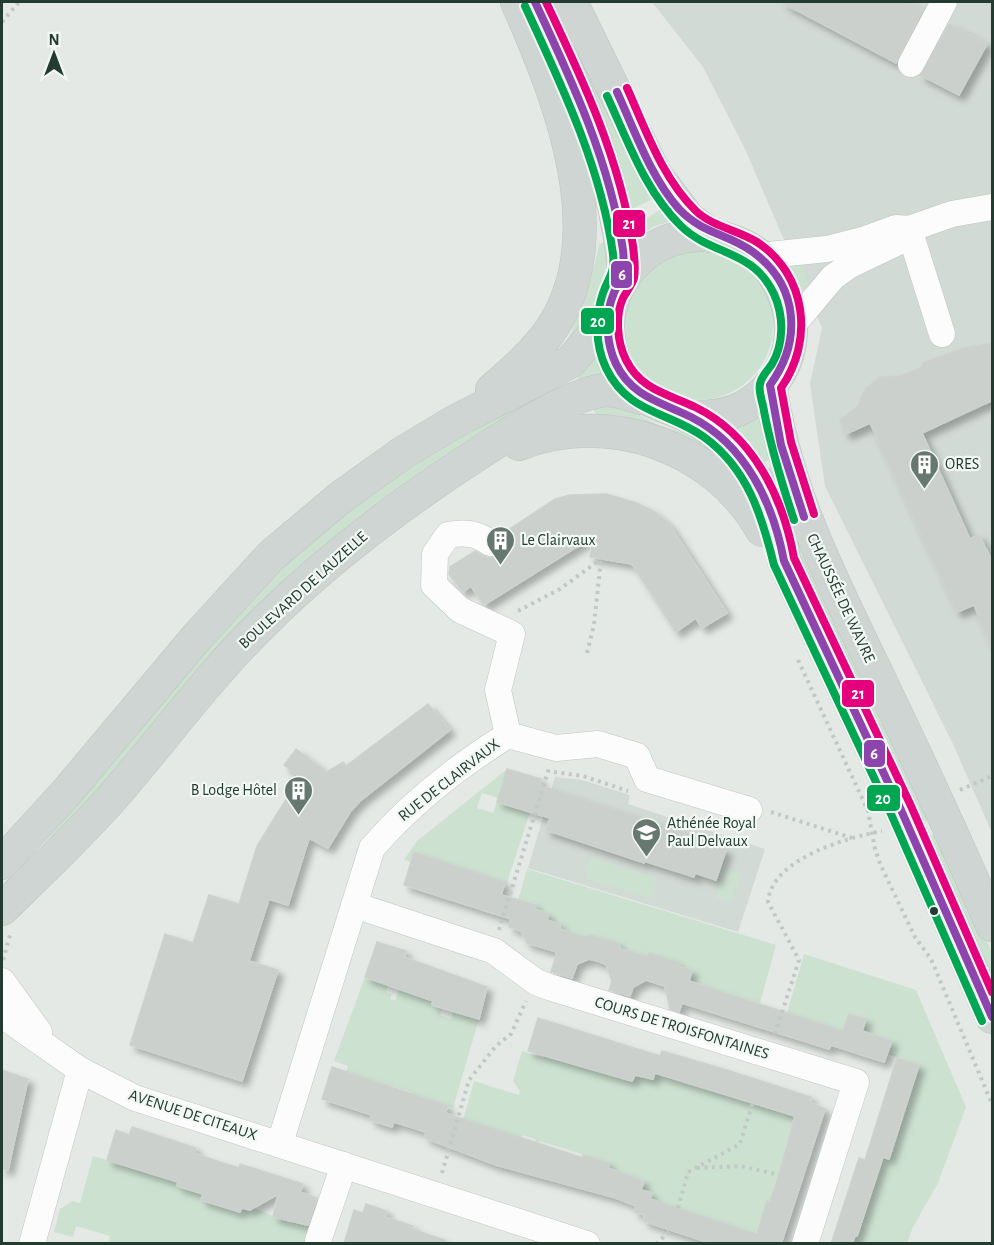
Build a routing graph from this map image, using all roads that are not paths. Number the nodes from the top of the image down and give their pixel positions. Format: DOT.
graph roads {
  1 [pos="517,2"];
  2 [pos="535,2"];
  3 [pos="572,2"];
  4 [pos="944,2"];
  5 [pos="911,64"];
  6 [pos="993,207"];
  7 [pos="909,229"];
  8 [pos="711,235"];
  9 [pos="759,256"];
  10 [pos="624,274"];
  11 [pos="608,318"];
  12 [pos="792,326"];
  13 [pos="942,334"];
  14 [pos="771,386"];
  15 [pos="642,398"];
  16 [pos="693,418"];
  17 [pos="454,422"];
  18 [pos="446,474"];
  19 [pos="490,543"];
  20 [pos="784,561"];
  21 [pos="508,735"];
  22 [pos="749,810"];
  23 [pos="2,863"];
  24 [pos="354,904"];
  25 [pos="8,919"];
  26 [pos="993,926"];
  27 [pos="2,971"];
  28 [pos="2,1015"];
  29 [pos="993,1017"];
  30 [pos="50,1047"];
  31 [pos="80,1070"];
  32 [pos="280,1143"];
  33 [pos="344,1165"];
  34 [pos="318,1241"];
  35 [pos="32,1244"];
  36 [pos="588,1244"];
  37 [pos="805,1244"];
  1 -- 17 [label="main road"];
  2 -- 10 [label="main road"];
  3 -- 8 [label="main road, CHAUSSÉE DE WAVRE"];
  4 -- 5 [label="street"];
  6 -- 7 [label="street"];
  7 -- 9 [label="street"];
  7 -- 12 [label="street"];
  7 -- 13 [label="street"];
  8 -- 9 [label="main road, CHAUSSÉE DE WAVRE"];
  8 -- 10 [label="main road, CHAUSSÉE DE WAVRE"];
  9 -- 12 [label="main road, CHAUSSÉE DE WAVRE"];
  10 -- 11 [label="main road, CHAUSSÉE DE WAVRE"];
  11 -- 15 [label="main road, CHAUSSÉE DE WAVRE"];
  11 -- 17 [label="main road"];
  12 -- 14 [label="main road, CHAUSSÉE DE WAVRE"];
  14 -- 16 [label="main road, CHAUSSÉE DE WAVRE"];
  14 -- 26 [label="main road, CHAUSSÉE DE WAVRE"];
  15 -- 16 [label="main road, CHAUSSÉE DE WAVRE"];
  15 -- 18 [label="main road, BOULEVARD DE LAUZELLE"];
  16 -- 20 [label="main road, CHAUSSÉE DE WAVRE"];
  17 -- 23 [label="main road"];
  18 -- 20 [label="main road"];
  18 -- 25 [label="main road, BOULEVARD DE LAUZELLE"];
  19 -- 21 [label="street"];
  20 -- 29 [label="main road, CHAUSSÉE DE WAVRE"];
  21 -- 22 [label="street, RUE DE CLAIRVAUX"];
  21 -- 24 [label="street, RUE DE CLAIRVAUX"];
  24 -- 32 [label="street, RUE DE CLAIRVAUX"];
  24 -- 37 [label="street, COURS DE TROISFONTAINES"];
  27 -- 30 [label="street, AVENUE DE CITEAUX"];
  28 -- 30 [label="street, AVENUE DE CITEAUX"];
  30 -- 31 [label="street, AVENUE DE CITEAUX"];
  31 -- 32 [label="street, AVENUE DE CITEAUX"];
  31 -- 35 [label="street"];
  32 -- 33 [label="street, AVENUE DE CITEAUX"];
  33 -- 34 [label="street"];
  33 -- 36 [label="street, AVENUE DE CITEAUX"];
}
